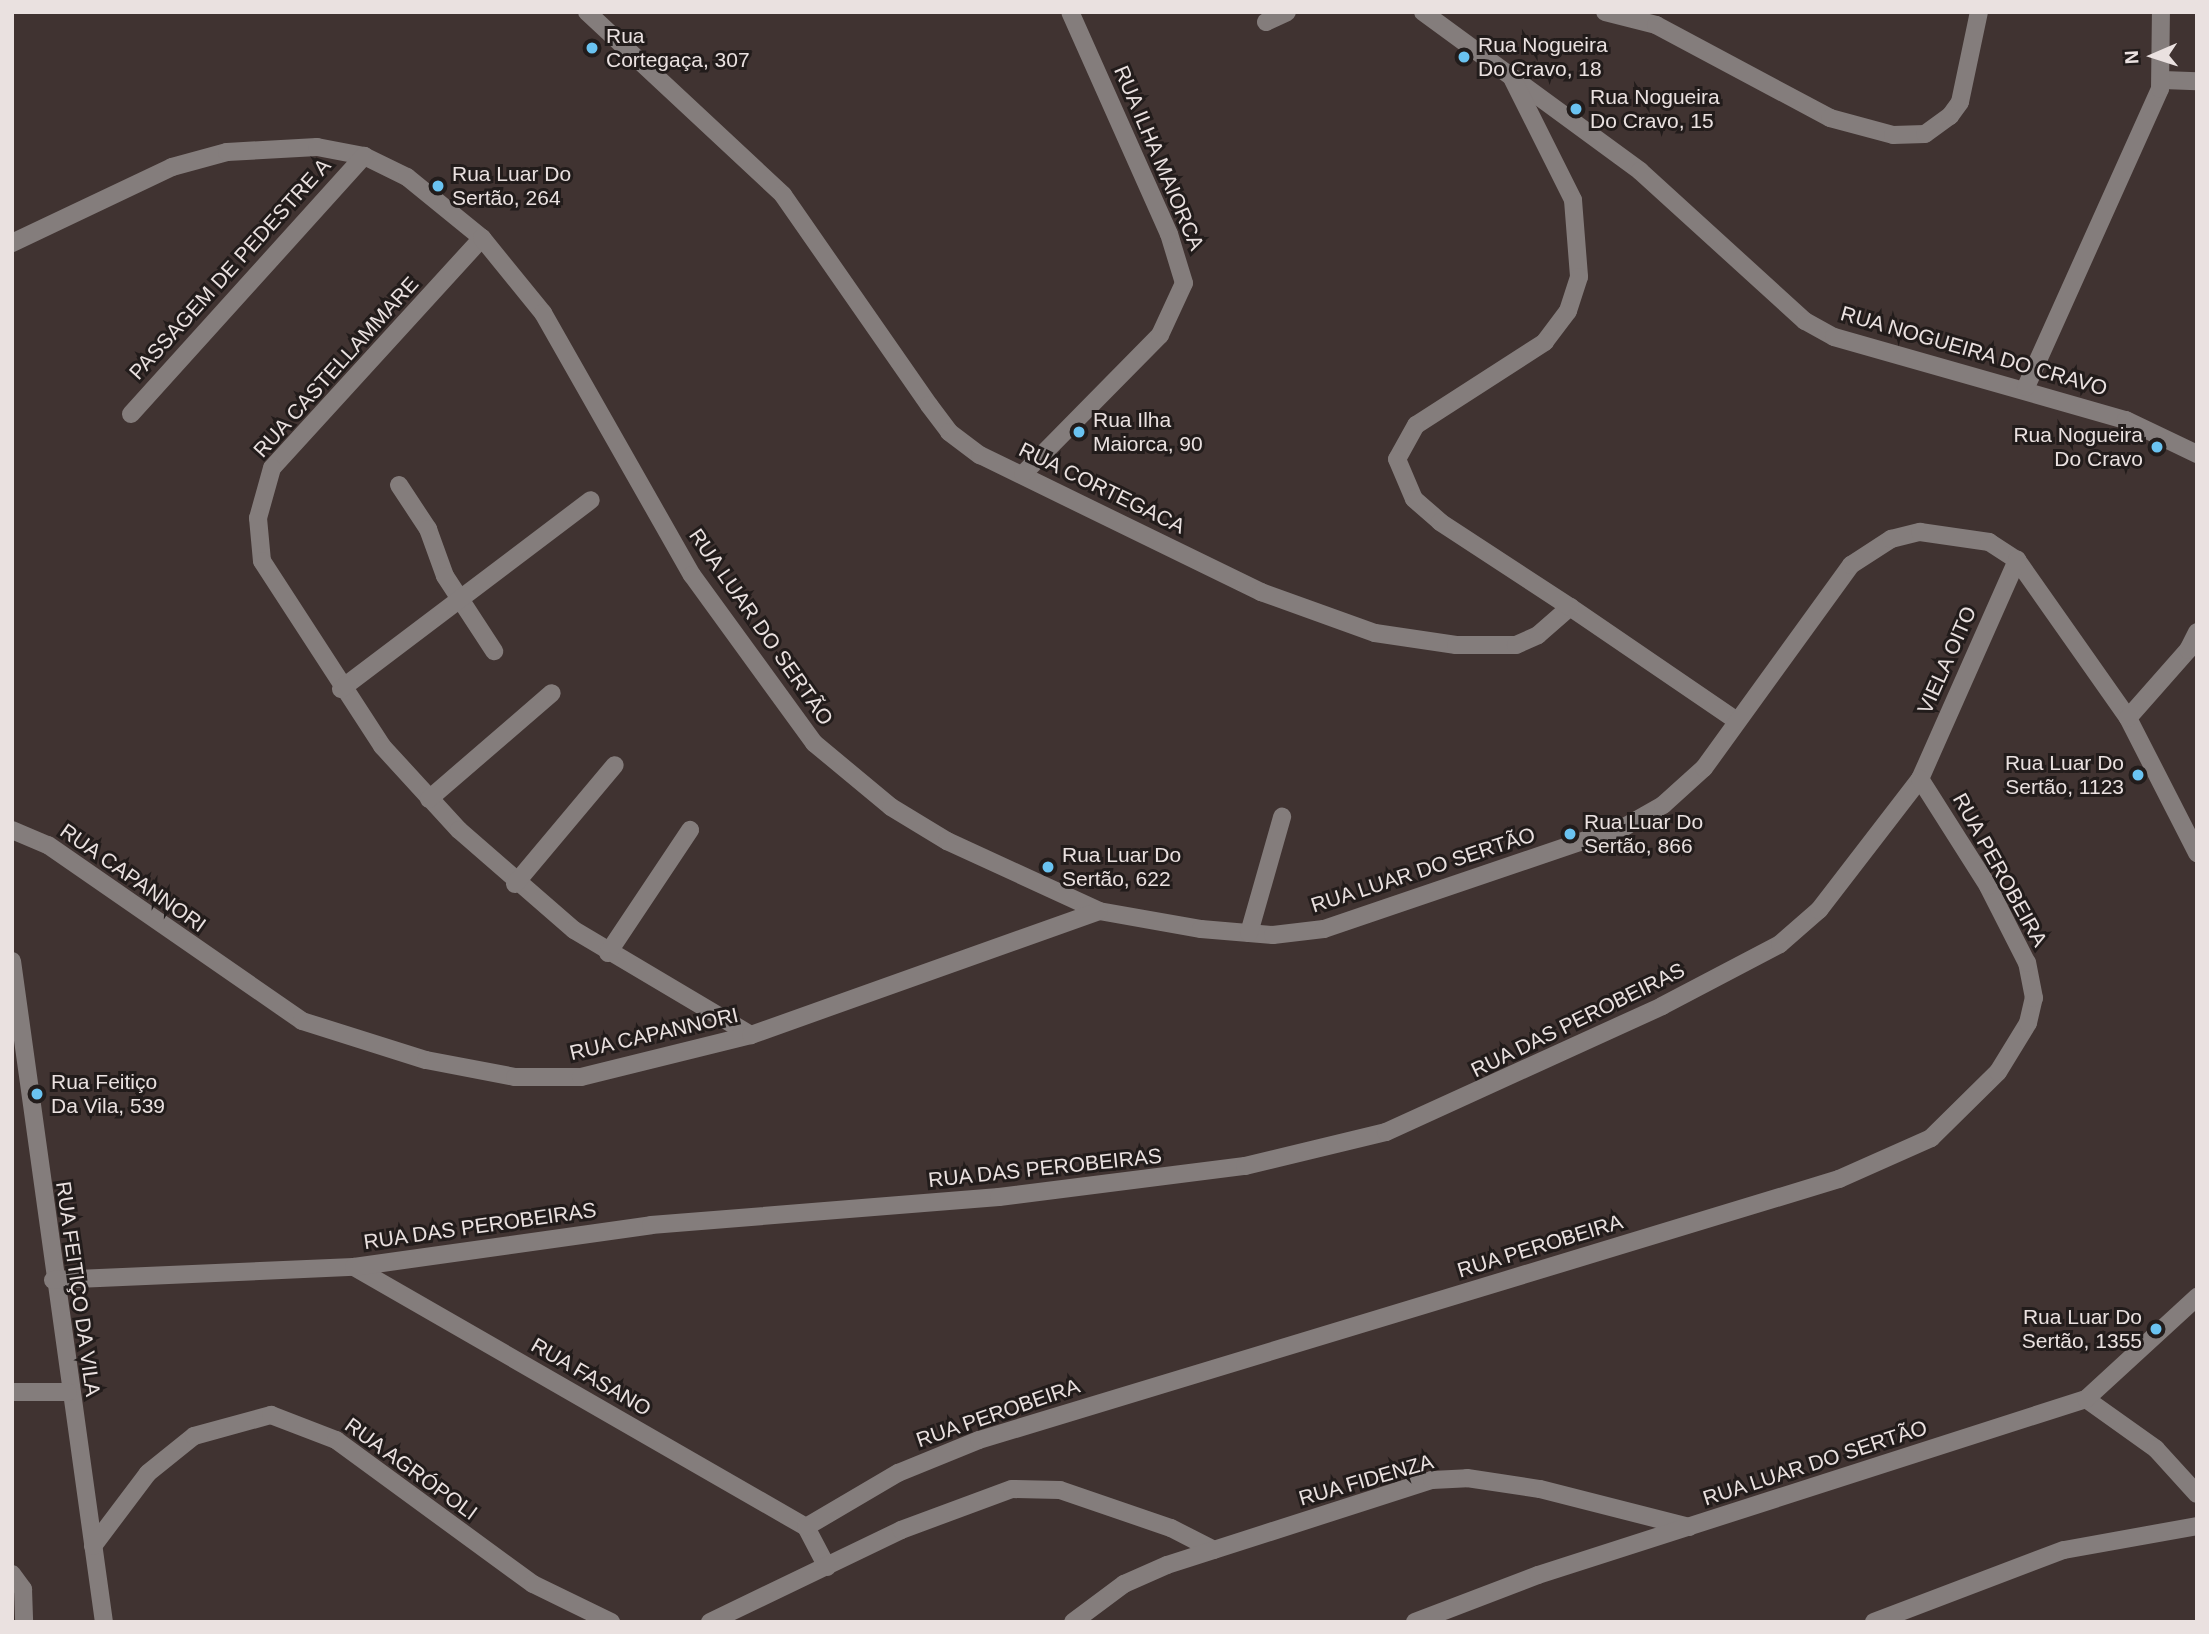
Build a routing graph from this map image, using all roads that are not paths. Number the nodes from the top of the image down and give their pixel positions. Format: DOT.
graph roads {
  1 [pos="587,12"];
  2 [pos="1070,12"];
  3 [pos="1287,12"];
  4 [pos="1423,12"];
  5 [pos="1605,12"];
  6 [pos="1979,12"];
  7 [pos="2161,12"];
  8 [pos="1650,19"];
  9 [pos="1266,22"];
  10 [pos="1511,77"];
  11 [pos="2163,80"];
  12 [pos="2197,81"];
  13 [pos="364,156"];
  14 [pos="482,238"];
  15 [pos="12,243"];
  16 [pos="2026,387"];
  17 [pos="131,414"];
  18 [pos="2197,454"];
  19 [pos="1023,474"];
  20 [pos="399,485"];
  21 [pos="592,500"];
  22 [pos="2017,560"];
  23 [pos="459,595"];
  24 [pos="1570,607"];
  25 [pos="2197,632"];
  26 [pos="2193,650"];
  27 [pos="494,651"];
  28 [pos="341,689"];
  29 [pos="552,693"];
  30 [pos="2128,718"];
  31 [pos="1737,721"];
  32 [pos="615,765"];
  33 [pos="1920,779"];
  34 [pos="429,799"];
  35 [pos="1282,817"];
  36 [pos="12,830"];
  37 [pos="690,830"];
  38 [pos="2197,853"];
  39 [pos="515,884"];
  40 [pos="1099,911"];
  41 [pos="1250,933"];
  42 [pos="608,953"];
  43 [pos="12,961"];
  44 [pos="751,1035"];
  45 [pos="354,1266"];
  46 [pos="54,1280"];
  47 [pos="2197,1297"];
  48 [pos="12,1392"];
  49 [pos="68,1392"];
  50 [pos="2086,1399"];
  51 [pos="2197,1494"];
  52 [pos="2197,1526"];
  53 [pos="806,1527"];
  54 [pos="1689,1527"];
  55 [pos="93,1546"];
  56 [pos="1213,1550"];
  57 [pos="827,1567"];
  58 [pos="12,1574"];
  59 [pos="24,1622"];
  60 [pos="104,1622"];
  61 [pos="611,1622"];
  62 [pos="710,1622"];
  63 [pos="1073,1622"];
  64 [pos="1415,1622"];
  65 [pos="1874,1622"];
  1 -- 19 [label="street, RUA CORTEGACA"];
  2 -- 19 [label="street, RUA ILHA MAIORCA"];
  3 -- 9 [label="street"];
  4 -- 10 [label="street, RUA NOGUEIRA DO CRAVO"];
  5 -- 8 [label="street"];
  6 -- 8 [label="street"];
  7 -- 11 [label="street"];
  10 -- 16 [label="street, RUA NOGUEIRA DO CRAVO"];
  10 -- 24 [label="street"];
  11 -- 12 [label="street"];
  11 -- 16 [label="street"];
  13 -- 14 [label="street, RUA LUAR DO SERTÃO"];
  13 -- 15 [label="street, RUA LUAR DO SERTÃO"];
  13 -- 17 [label="street, PASSAGEM DE PEDESTRE A"];
  14 -- 28 [label="street, RUA CASTELLAMMARE"];
  14 -- 40 [label="street, RUA LUAR DO SERTÃO"];
  16 -- 18 [label="street, RUA NOGUEIRA DO CRAVO"];
  19 -- 24 [label="street, RUA CORTEGACA"];
  20 -- 23 [label="street"];
  21 -- 23 [label="street"];
  22 -- 30 [label="street, RUA LUAR DO SERTÃO"];
  22 -- 31 [label="street, RUA LUAR DO SERTÃO"];
  22 -- 33 [label="street, VIELA OITO"];
  23 -- 27 [label="street"];
  23 -- 28 [label="street"];
  24 -- 31 [label="street"];
  25 -- 26 [label="street"];
  26 -- 30 [label="street"];
  28 -- 34 [label="street, RUA CASTELLAMMARE"];
  29 -- 34 [label="street"];
  30 -- 38 [label="street, RUA LUAR DO SERTÃO"];
  31 -- 41 [label="street, RUA LUAR DO SERTÃO"];
  32 -- 39 [label="street"];
  33 -- 45 [label="street, RUA DAS PEROBEIRAS"];
  33 -- 53 [label="street, RUA PEROBEIRA"];
  34 -- 39 [label="street, RUA CASTELLAMMARE"];
  35 -- 41 [label="street"];
  36 -- 44 [label="street, RUA CAPANNORI"];
  37 -- 42 [label="street"];
  39 -- 42 [label="street, RUA CASTELLAMMARE"];
  40 -- 41 [label="street, RUA LUAR DO SERTÃO"];
  40 -- 44 [label="street, RUA CAPANNORI"];
  42 -- 44 [label="street, RUA CASTELLAMMARE"];
  43 -- 46 [label="street, RUA FEITIÇO DA VILA"];
  45 -- 46 [label="street, RUA DAS PEROBEIRAS"];
  45 -- 53 [label="street, RUA FASANO"];
  46 -- 49 [label="street, RUA FEITIÇO DA VILA"];
  47 -- 50 [label="street, RUA LUAR DO SERTÃO"];
  48 -- 49 [label="street"];
  49 -- 55 [label="street, RUA FEITIÇO DA VILA"];
  50 -- 51 [label="street"];
  50 -- 54 [label="street, RUA LUAR DO SERTÃO"];
  52 -- 65 [label="street"];
  53 -- 57 [label="street"];
  54 -- 56 [label="street, RUA FIDENZA"];
  54 -- 64 [label="street, RUA LUAR DO SERTÃO"];
  55 -- 60 [label="street, RUA FEITIÇO DA VILA"];
  55 -- 61 [label="street, RUA AGRÓPOLI"];
  56 -- 57 [label="street"];
  56 -- 63 [label="street, RUA FIDENZA"];
  57 -- 62 [label="street"];
  58 -- 59 [label="street"];
}
